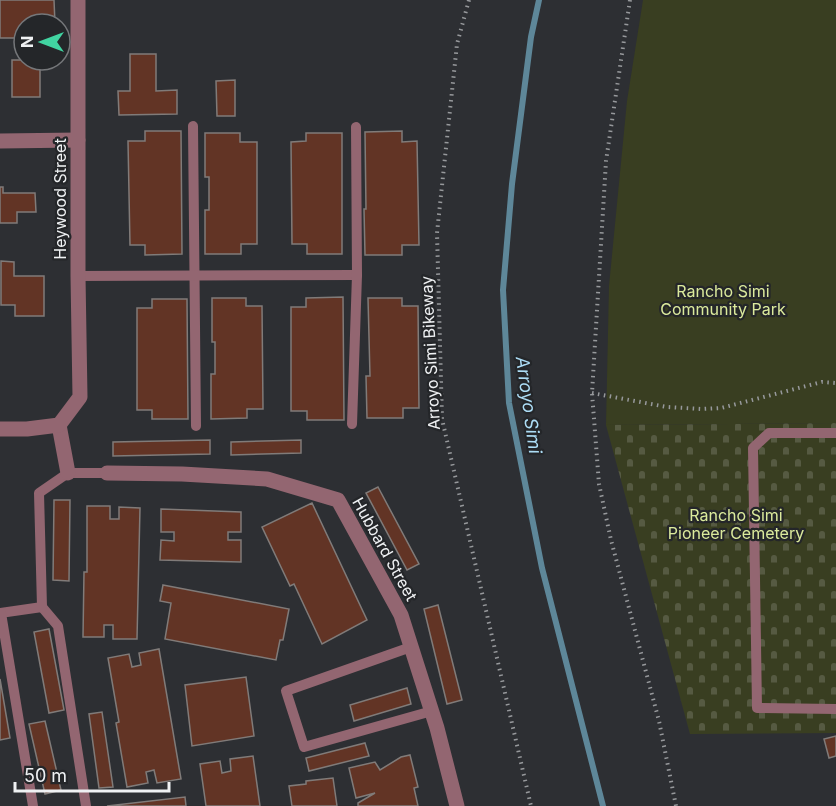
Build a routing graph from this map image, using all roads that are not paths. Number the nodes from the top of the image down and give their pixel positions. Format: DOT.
graph roads {
  1 [pos="78,0"];
  2 [pos="193,126"];
  3 [pos="356,127"];
  4 [pos="78,140"];
  5 [pos="0,141"];
  6 [pos="357,275"];
  7 [pos="78,276"];
  8 [pos="195,276"];
  9 [pos="352,424"];
  10 [pos="59,425"];
  11 [pos="196,426"];
  12 [pos="0,429"];
  13 [pos="836,432"];
  14 [pos="68,473"];
  15 [pos="106,473"];
  16 [pos="42,607"];
  17 [pos="0,613"];
  18 [pos="411,647"];
  19 [pos="836,709"];
  20 [pos="432,711"];
  21 [pos="33,806"];
  22 [pos="86,806"];
  23 [pos="457,806"];
  1 -- 4 [label="street, Heywood Street"];
  2 -- 8 [label="lane"];
  3 -- 6 [label="lane"];
  4 -- 5 [label="street"];
  4 -- 7 [label="street, Heywood Street"];
  6 -- 8 [label="lane"];
  6 -- 9 [label="lane"];
  7 -- 8 [label="lane"];
  7 -- 10 [label="street, Heywood Street"];
  8 -- 11 [label="lane"];
  10 -- 12 [label="street"];
  10 -- 14 [label="street"];
  13 -- 19 [label="lane"];
  14 -- 15 [label="lane"];
  14 -- 16 [label="lane"];
  15 -- 18 [label="street, Hubbard Street"];
  16 -- 17 [label="lane"];
  16 -- 22 [label="lane"];
  17 -- 21 [label="lane"];
  18 -- 20 [label="street, Hubbard Street"];
  18 -- 20 [label="lane"];
  20 -- 23 [label="street, Hubbard Street"];
}
